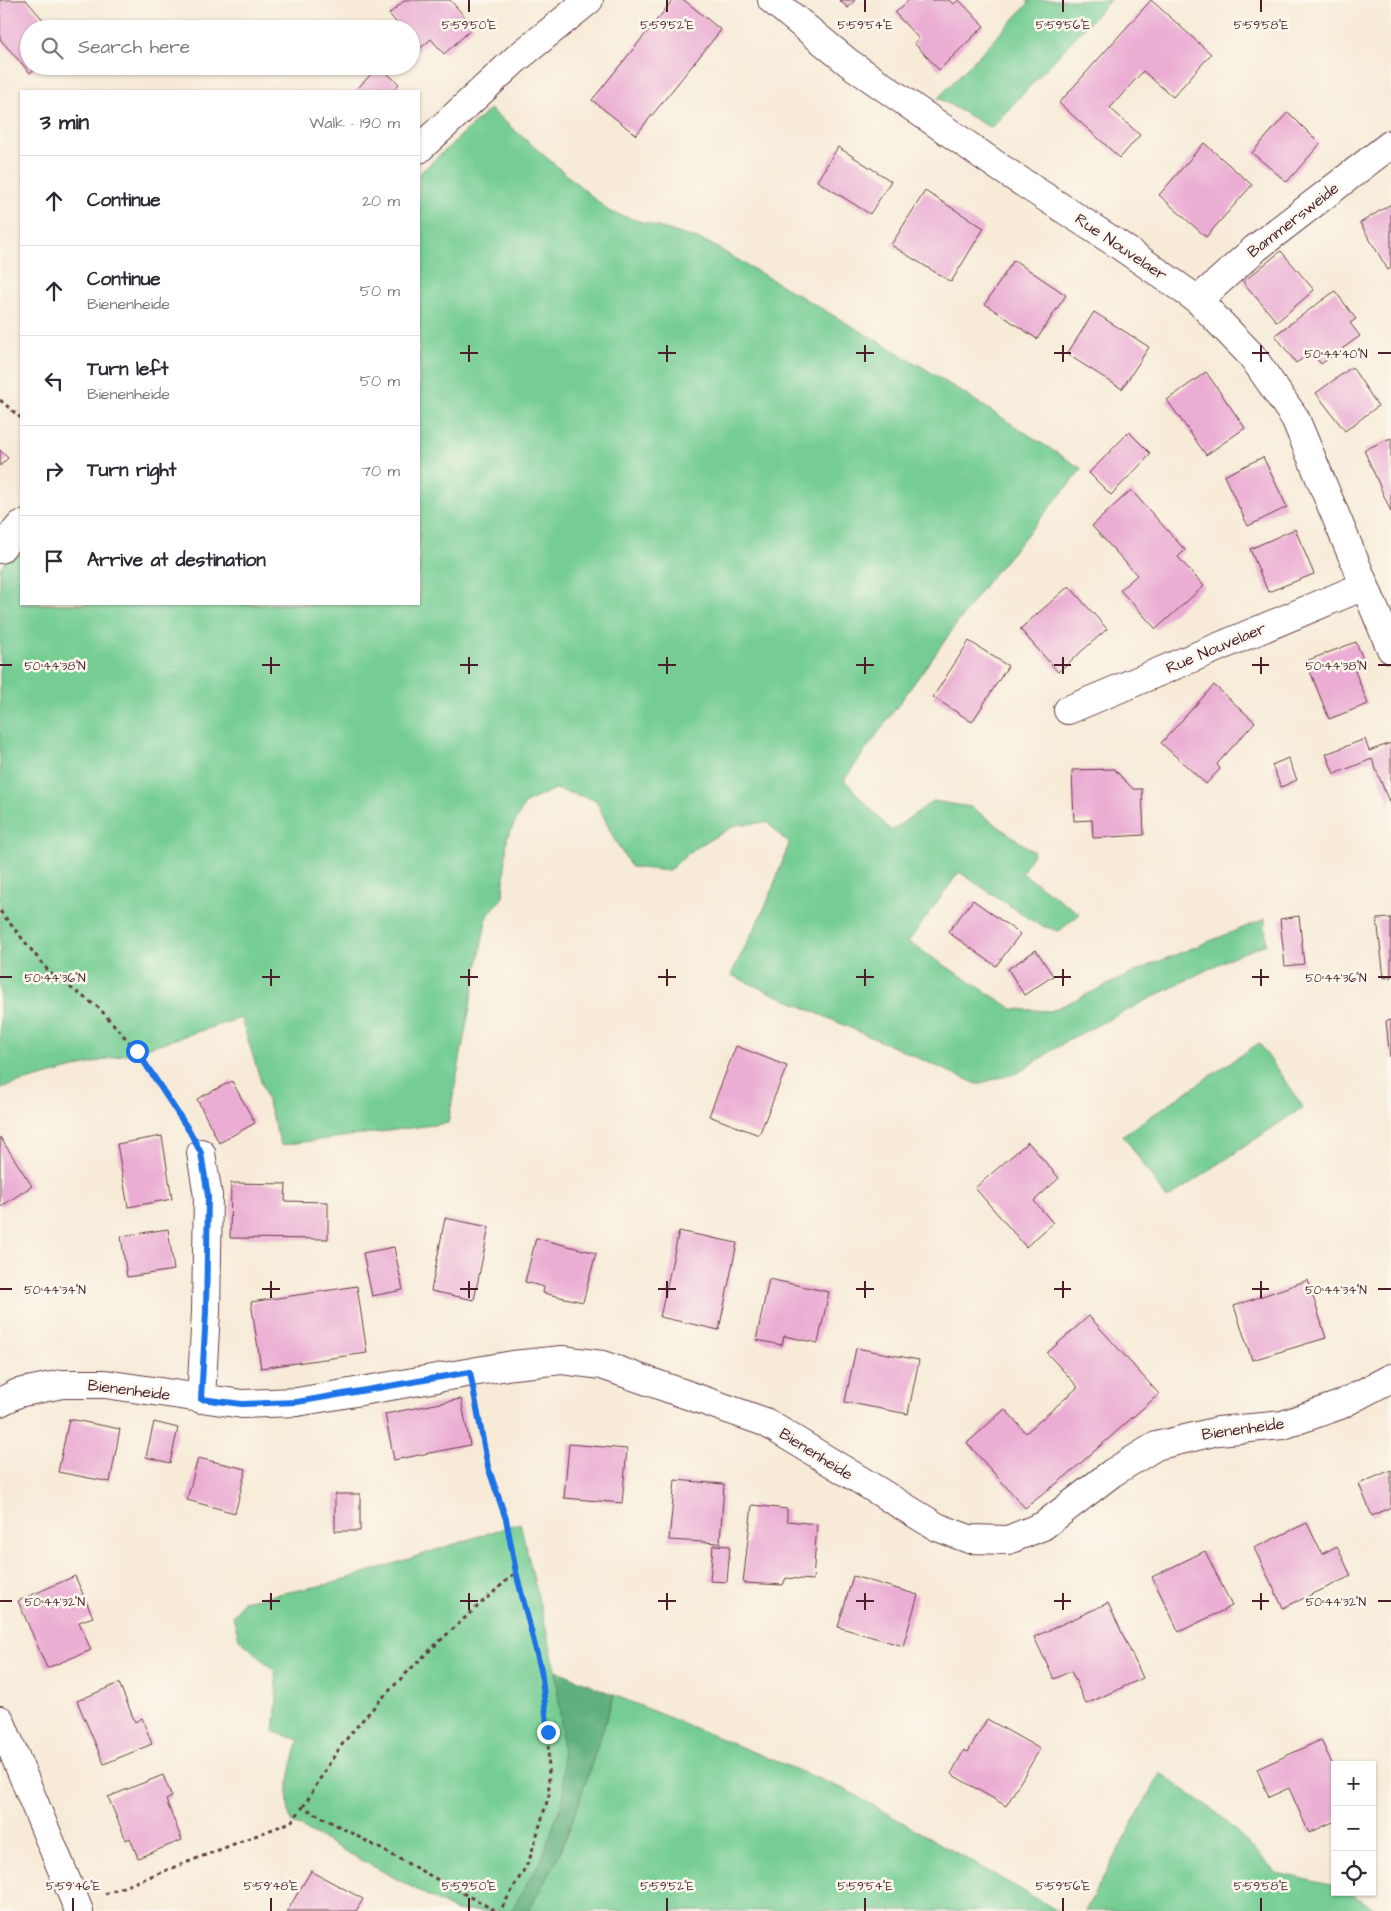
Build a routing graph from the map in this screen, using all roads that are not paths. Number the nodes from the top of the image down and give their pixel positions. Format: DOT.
graph roads {
  1 [pos="589,0"];
  2 [pos="772,0"];
  3 [pos="1391,144"];
  4 [pos="420,148"];
  5 [pos="1198,300"];
  6 [pos="20,526"];
  7 [pos="0,549"];
  8 [pos="1364,586"];
  9 [pos="1391,648"];
  10 [pos="1068,710"];
  11 [pos="201,1153"];
  12 [pos="1391,1378"];
  13 [pos="201,1399"];
  14 [pos="0,1402"];
  15 [pos="0,1720"];
  16 [pos="77,1908"];
  1 -- 4 [label="street"];
  2 -- 5 [label="street, Rue Nouvelaer"];
  3 -- 5 [label="street, Bammersweide"];
  5 -- 8 [label="street, Rue Nouvelaer"];
  6 -- 7 [label="street"];
  8 -- 9 [label="street, Rue Nouvelaer"];
  8 -- 10 [label="street, Rue Nouvelaer"];
  11 -- 13 [label="street"];
  12 -- 13 [label="street, Bienenheide"];
  13 -- 14 [label="street, Bienenheide"];
  15 -- 16 [label="street"];
}
